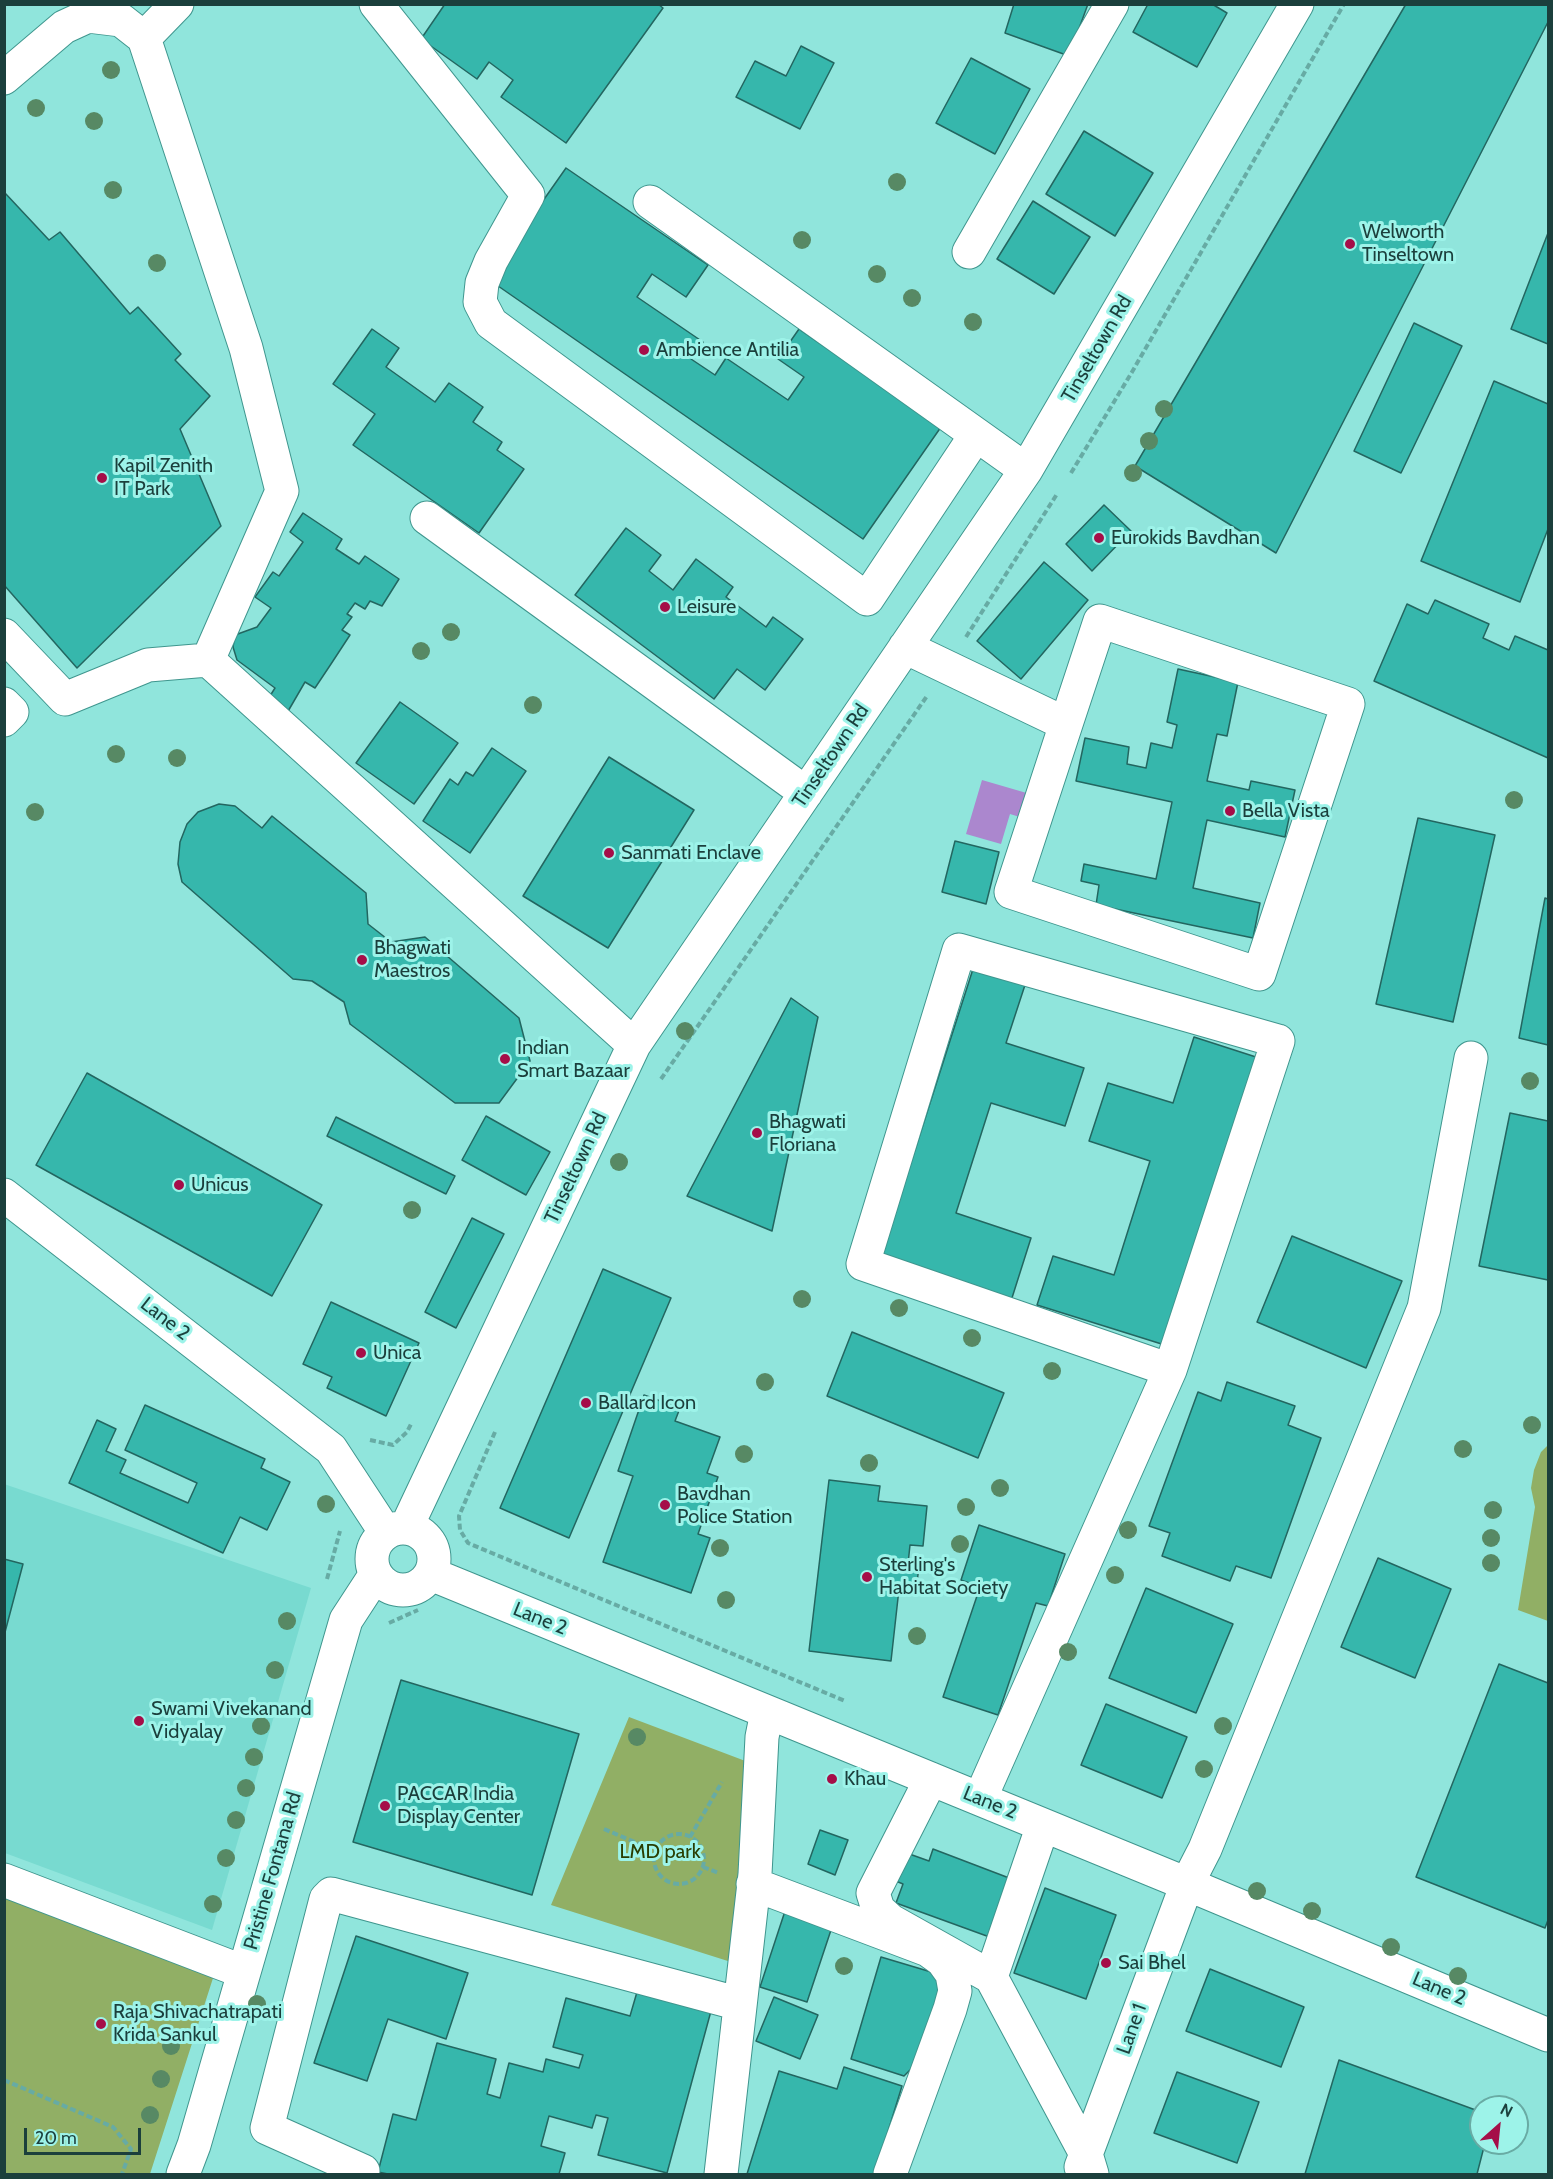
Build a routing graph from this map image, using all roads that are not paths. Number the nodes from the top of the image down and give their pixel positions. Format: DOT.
graph roads {
  1 [pos="177,4"];
  2 [pos="376,4"];
  3 [pos="1113,4"];
  4 [pos="1297,4"];
  5 [pos="144,38"];
  6 [pos="4,78"];
  7 [pos="650,202"];
  8 [pos="969,252"];
  9 [pos="976,435"];
  10 [pos="1026,470"];
  11 [pos="427,518"];
  12 [pos="4,635"];
  13 [pos="905,647"];
  14 [pos="208,660"];
  15 [pos="4,704"];
  16 [pos="4,720"];
  17 [pos="1066,724"];
  18 [pos="806,793"];
  19 [pos="634,1045"];
  20 [pos="1471,1058"];
  21 [pos="4,1195"];
  22 [pos="1170,1370"];
  23 [pos="396,1530"];
  24 [pos="376,1574"];
  25 [pos="431,1574"];
  26 [pos="767,1712"];
  27 [pos="931,1779"];
  28 [pos="980,1799"];
  29 [pos="1043,1825"];
  30 [pos="4,1880"];
  31 [pos="740,1880"];
  32 [pos="1187,1884"];
  33 [pos="244,1972"];
  34 [pos="991,1977"];
  35 [pos="740,2004"];
  36 [pos="1548,2035"];
  37 [pos="1085,2168"];
  38 [pos="363,2171"];
  39 [pos="183,2175"];
  40 [pos="721,2175"];
  41 [pos="890,2175"];
  1 -- 5 [label="street"];
  2 -- 9 [label="street"];
  3 -- 8 [label="street"];
  4 -- 10 [label="street, Tinseltown Rd"];
  5 -- 6 [label="street"];
  5 -- 14 [label="street"];
  7 -- 9 [label="street"];
  9 -- 10 [label="street"];
  10 -- 13 [label="street, Tinseltown Rd"];
  11 -- 18 [label="street"];
  12 -- 14 [label="street"];
  13 -- 17 [label="street"];
  13 -- 18 [label="street, Tinseltown Rd"];
  14 -- 19 [label="street"];
  15 -- 16 [label="street"];
  17 -- 17 [label="street"];
  18 -- 19 [label="street, Tinseltown Rd"];
  19 -- 23 [label="street, Tinseltown Rd"];
  20 -- 32 [label="street, Lane 1"];
  21 -- 23 [label="street, Lane 2"];
  22 -- 22 [label="street"];
  22 -- 28 [label="street"];
  23 -- 24 [label="street"];
  23 -- 25 [label="street"];
  24 -- 25 [label="street"];
  24 -- 33 [label="street, Pristine Fontana Rd"];
  25 -- 26 [label="street, Lane 2"];
  26 -- 27 [label="street, Lane 2"];
  26 -- 31 [label="street"];
  27 -- 28 [label="street, Lane 2"];
  27 -- 34 [label="street"];
  28 -- 29 [label="street, Lane 2"];
  29 -- 32 [label="street, Lane 2"];
  29 -- 34 [label="street"];
  30 -- 33 [label="street"];
  31 -- 35 [label="street"];
  31 -- 41 [label="street"];
  32 -- 36 [label="street, Lane 2"];
  32 -- 37 [label="street, Lane 1"];
  33 -- 39 [label="street, Pristine Fontana Rd"];
  34 -- 37 [label="street"];
  35 -- 38 [label="street"];
  35 -- 40 [label="street"];
}
